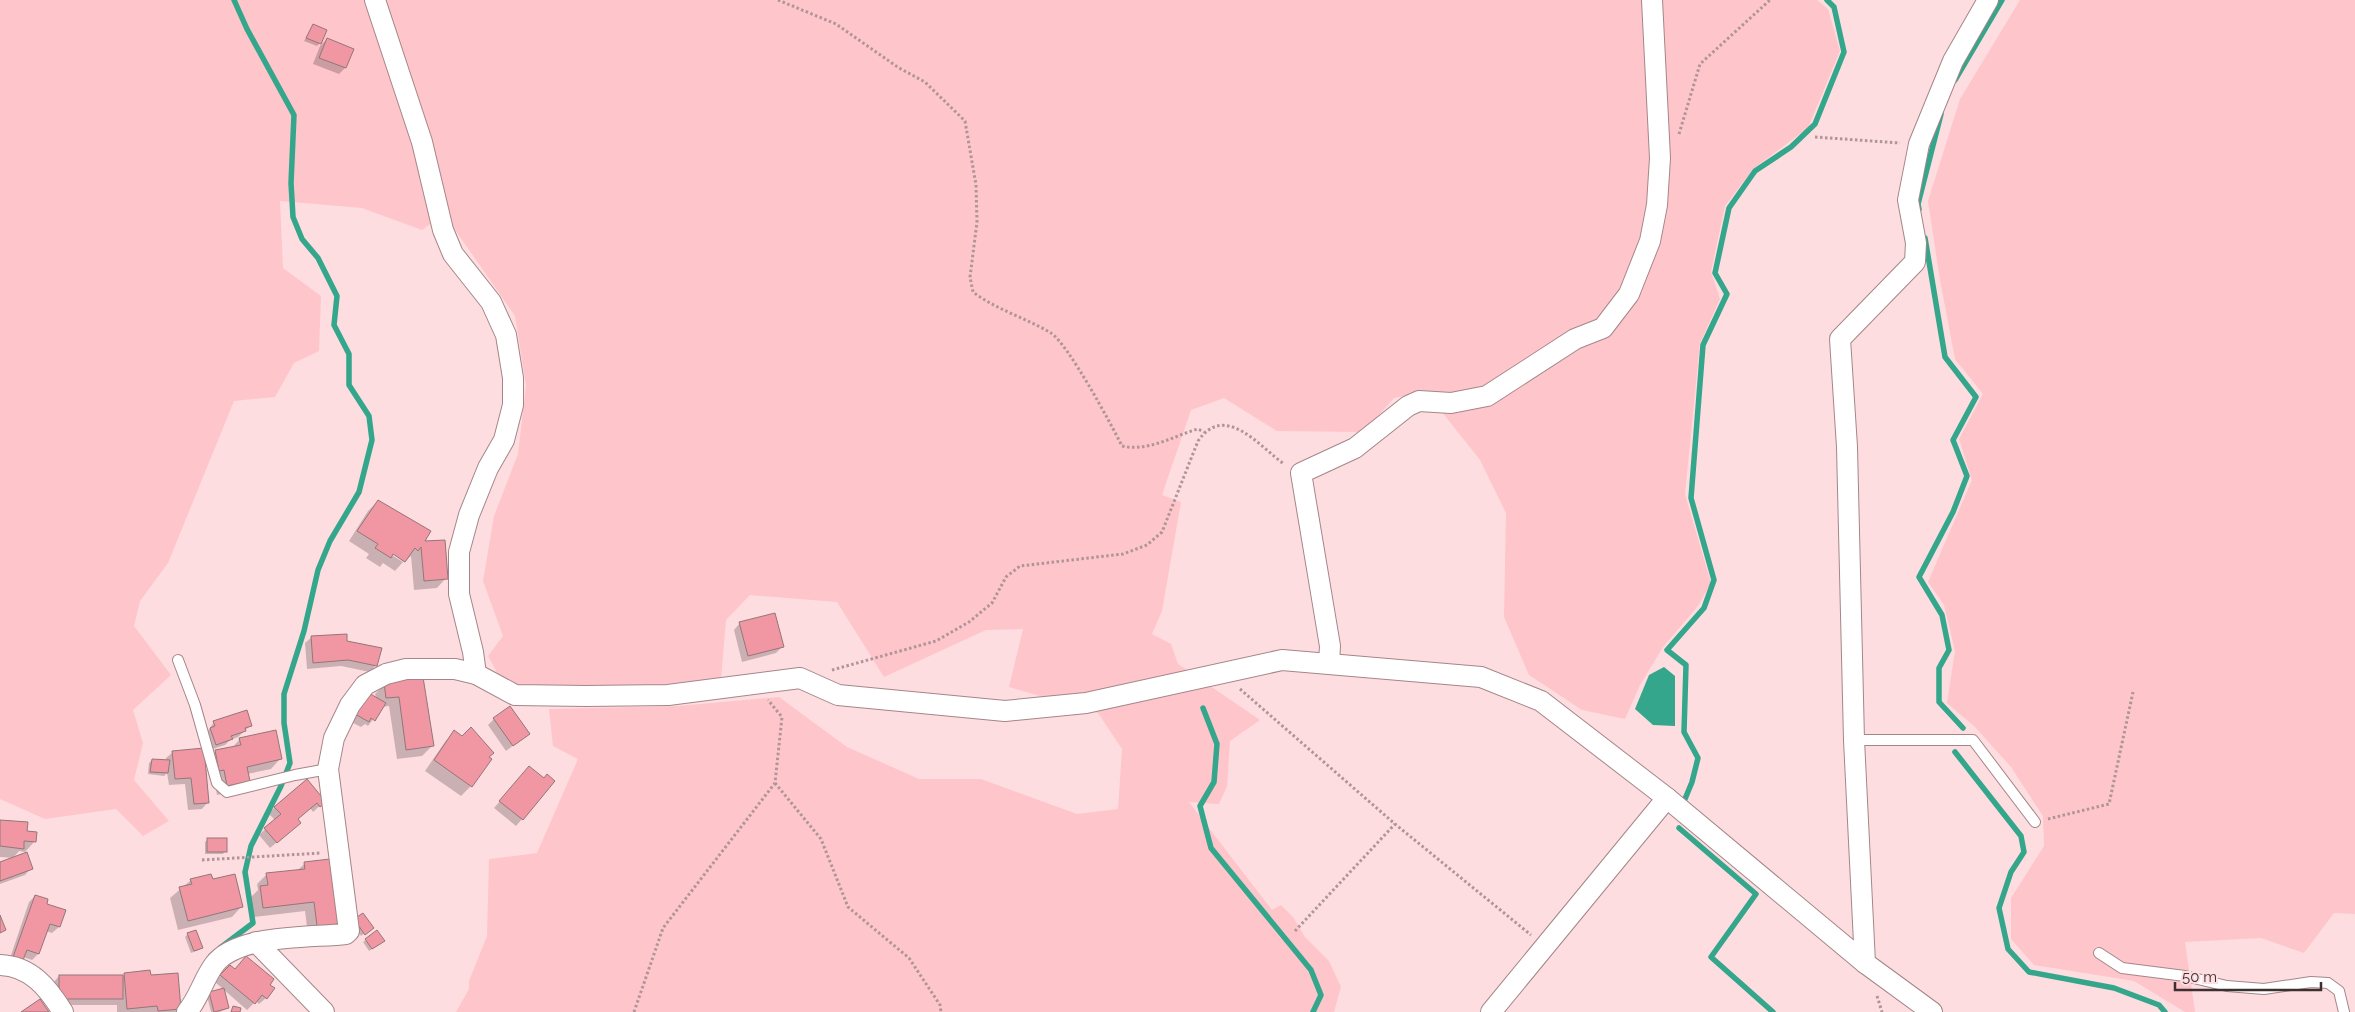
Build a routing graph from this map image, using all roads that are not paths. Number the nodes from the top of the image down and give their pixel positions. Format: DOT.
graph roads {
  1 [pos="375,0"];
  2 [pos="1652,0"];
  3 [pos="1988,0"];
  4 [pos="178,660"];
  5 [pos="1329,663"];
  6 [pos="476,674"];
  7 [pos="1854,740"];
  8 [pos="328,769"];
  9 [pos="1667,798"];
  10 [pos="2035,822"];
  11 [pos="256,942"];
  12 [pos="2099,953"];
  13 [pos="1865,963"];
  14 [pos="0,965"];
  15 [pos="63,1012"];
  16 [pos="187,1012"];
  17 [pos="324,1012"];
  18 [pos="1491,1012"];
  19 [pos="1932,1012"];
  20 [pos="2344,1012"];
  1 -- 6 [label="street"];
  2 -- 5 [label="street"];
  3 -- 7 [label="street"];
  4 -- 8 [label="lane"];
  5 -- 6 [label="street"];
  5 -- 9 [label="street"];
  6 -- 8 [label="street"];
  7 -- 10 [label="lane"];
  7 -- 13 [label="street"];
  8 -- 11 [label="street"];
  9 -- 13 [label="street"];
  9 -- 18 [label="street"];
  11 -- 16 [label="street"];
  11 -- 17 [label="street"];
  12 -- 20 [label="lane"];
  13 -- 19 [label="street"];
  14 -- 15 [label="street"];
}
